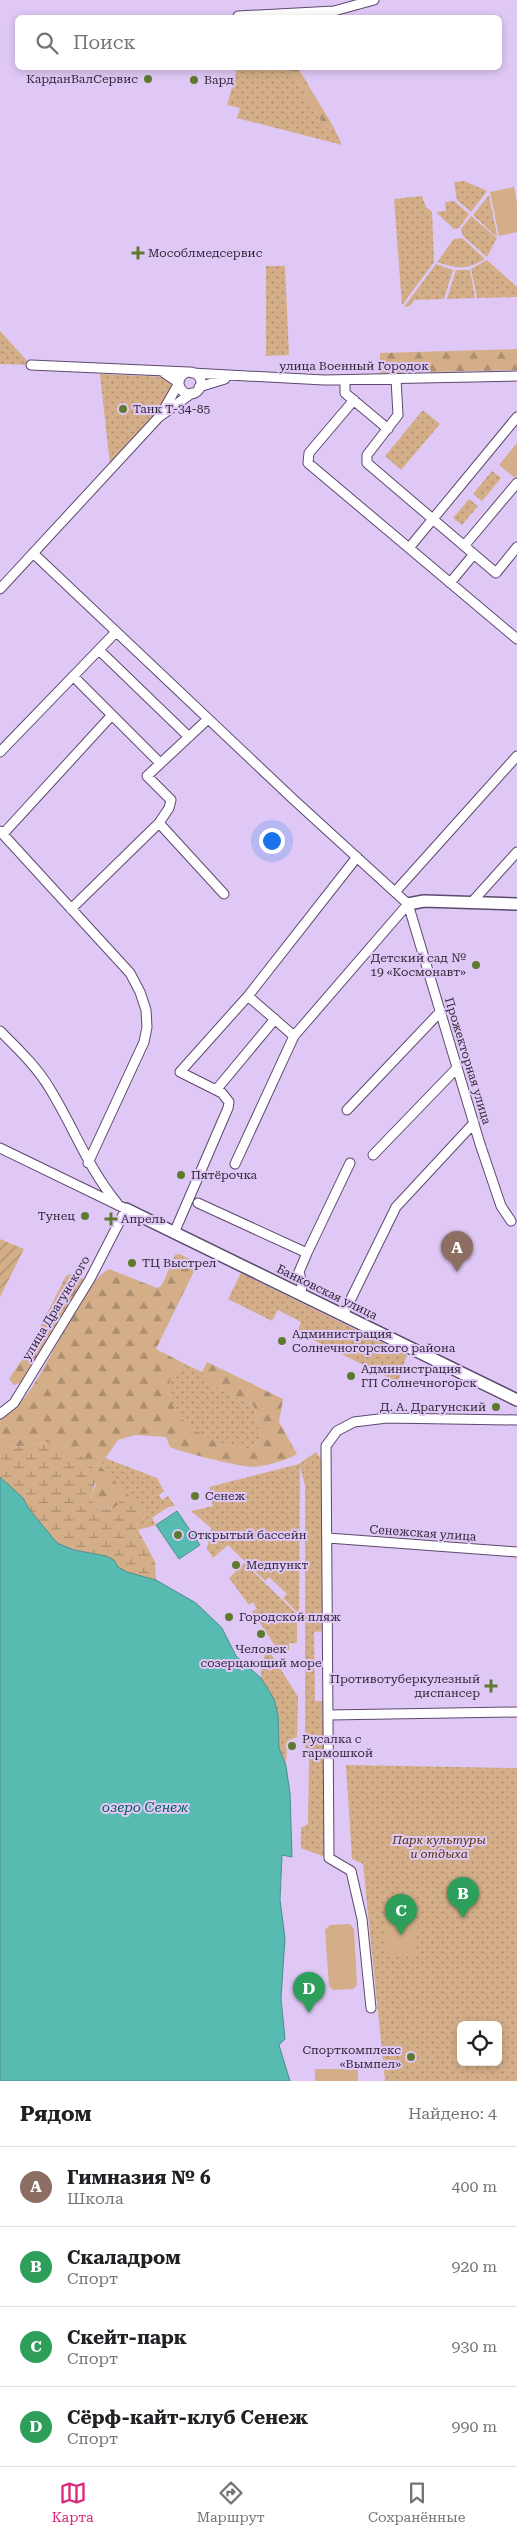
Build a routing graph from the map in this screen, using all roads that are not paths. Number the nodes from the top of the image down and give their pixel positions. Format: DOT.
graph roads {
  1 [pos="374,0"];
  2 [pos="257,15"];
  3 [pos="32,365"];
  4 [pos="159,370"];
  5 [pos="190,373"];
  6 [pos="517,376"];
  7 [pos="233,377"];
  8 [pos="396,379"];
  9 [pos="345,380"];
  10 [pos="179,383"];
  11 [pos="199,387"];
  12 [pos="192,393"];
  13 [pos="354,400"];
  14 [pos="517,417"];
  15 [pos="159,418"];
  16 [pos="388,429"];
  17 [pos="517,483"];
  18 [pos="433,519"];
  19 [pos="464,546"];
  20 [pos="517,547"];
  21 [pos="409,548"];
  22 [pos="33,553"];
  23 [pos="474,554"];
  24 [pos="450,583"];
  25 [pos="0,589"];
  26 [pos="116,632"];
  27 [pos="517,639"];
  28 [pos="99,650"];
  29 [pos="73,676"];
  30 [pos="112,715"];
  31 [pos="208,719"];
  32 [pos="189,737"];
  33 [pos="0,752"];
  34 [pos="517,756"];
  35 [pos="160,763"];
  36 [pos="160,822"];
  37 [pos="2,833"];
  38 [pos="517,852"];
  39 [pos="357,857"];
  40 [pos="395,892"];
  41 [pos="224,894"];
  42 [pos="472,902"];
  43 [pos="408,904"];
  44 [pos="517,904"];
  45 [pos="72,910"];
  46 [pos="248,996"];
  47 [pos="440,1012"];
  48 [pos="275,1019"];
  49 [pos="0,1030"];
  50 [pos="294,1036"];
  51 [pos="457,1068"];
  52 [pos="216,1090"];
  53 [pos="347,1110"];
  54 [pos="474,1123"];
  55 [pos="0,1148"];
  56 [pos="373,1155"];
  57 [pos="88,1163"];
  58 [pos="350,1163"];
  59 [pos="235,1164"];
  60 [pos="198,1203"];
  61 [pos="123,1208"];
  62 [pos="511,1221"];
  63 [pos="174,1233"];
  64 [pos="307,1253"];
  65 [pos="300,1295"];
  66 [pos="343,1315"];
  67 [pos="517,1400"];
  68 [pos="0,1414"];
  69 [pos="517,1420"];
  70 [pos="328,1538"];
  71 [pos="517,1552"];
  72 [pos="517,1712"];
  73 [pos="328,1716"];
  74 [pos="371,2008"];
  1 -- 2 [label="street"];
  3 -- 4 [label="street, улица Военный Городок"];
  4 -- 5 [label="street, улица Военный Городок"];
  4 -- 10 [label="street"];
  5 -- 7 [label="street, улица Военный Городок"];
  5 -- 10 [label="street"];
  5 -- 11 [label="street"];
  6 -- 8 [label="street, улица Военный Городок"];
  7 -- 9 [label="street, улица Военный Городок"];
  7 -- 11 [label="street"];
  8 -- 9 [label="street, улица Военный Городок"];
  8 -- 16 [label="street"];
  9 -- 13 [label="street"];
  10 -- 12 [label="street"];
  10 -- 15 [label="street"];
  11 -- 12 [label="street"];
  12 -- 15 [label="street"];
  13 -- 16 [label="street"];
  13 -- 21 [label="street"];
  14 -- 18 [label="street"];
  15 -- 22 [label="street"];
  16 -- 18 [label="street"];
  17 -- 19 [label="street"];
  18 -- 19 [label="street"];
  18 -- 21 [label="street"];
  19 -- 23 [label="street"];
  20 -- 23 [label="street"];
  21 -- 24 [label="street"];
  22 -- 25 [label="street"];
  22 -- 26 [label="street"];
  23 -- 24 [label="street"];
  24 -- 27 [label="street"];
  26 -- 28 [label="street"];
  26 -- 31 [label="street"];
  28 -- 29 [label="street"];
  28 -- 32 [label="street"];
  29 -- 30 [label="street"];
  29 -- 33 [label="street"];
  30 -- 35 [label="street"];
  30 -- 37 [label="street"];
  31 -- 32 [label="street"];
  31 -- 39 [label="street"];
  32 -- 35 [label="street"];
  34 -- 40 [label="street"];
  35 -- 36 [label="street"];
  36 -- 41 [label="street"];
  36 -- 45 [label="street"];
  37 -- 45 [label="street"];
  38 -- 42 [label="street"];
  39 -- 40 [label="street"];
  39 -- 46 [label="street"];
  40 -- 43 [label="street"];
  42 -- 43 [label="street"];
  42 -- 44 [label="street"];
  43 -- 47 [label="street, Прожекторная улица"];
  43 -- 50 [label="street"];
  45 -- 57 [label="street"];
  46 -- 48 [label="street"];
  46 -- 52 [label="street"];
  47 -- 51 [label="street, Прожекторная улица"];
  47 -- 53 [label="street"];
  48 -- 50 [label="street"];
  48 -- 52 [label="street"];
  49 -- 57 [label="street"];
  50 -- 59 [label="street"];
  51 -- 54 [label="street, Прожекторная улица"];
  51 -- 56 [label="street"];
  52 -- 63 [label="street"];
  54 -- 62 [label="street, Прожекторная улица"];
  54 -- 66 [label="street"];
  55 -- 61 [label="street"];
  57 -- 61 [label="street"];
  58 -- 64 [label="street"];
  60 -- 64 [label="street"];
  61 -- 63 [label="street, Банковская улица"];
  61 -- 68 [label="street, улица Драгунского"];
  63 -- 65 [label="street, Банковская улица"];
  64 -- 65 [label="street"];
  65 -- 66 [label="street, Банковская улица"];
  66 -- 67 [label="street, Банковская улица"];
  69 -- 70 [label="street"];
  70 -- 71 [label="street, Сенежская улица"];
  70 -- 73 [label="street"];
  72 -- 73 [label="street"];
  73 -- 74 [label="street"];
}
